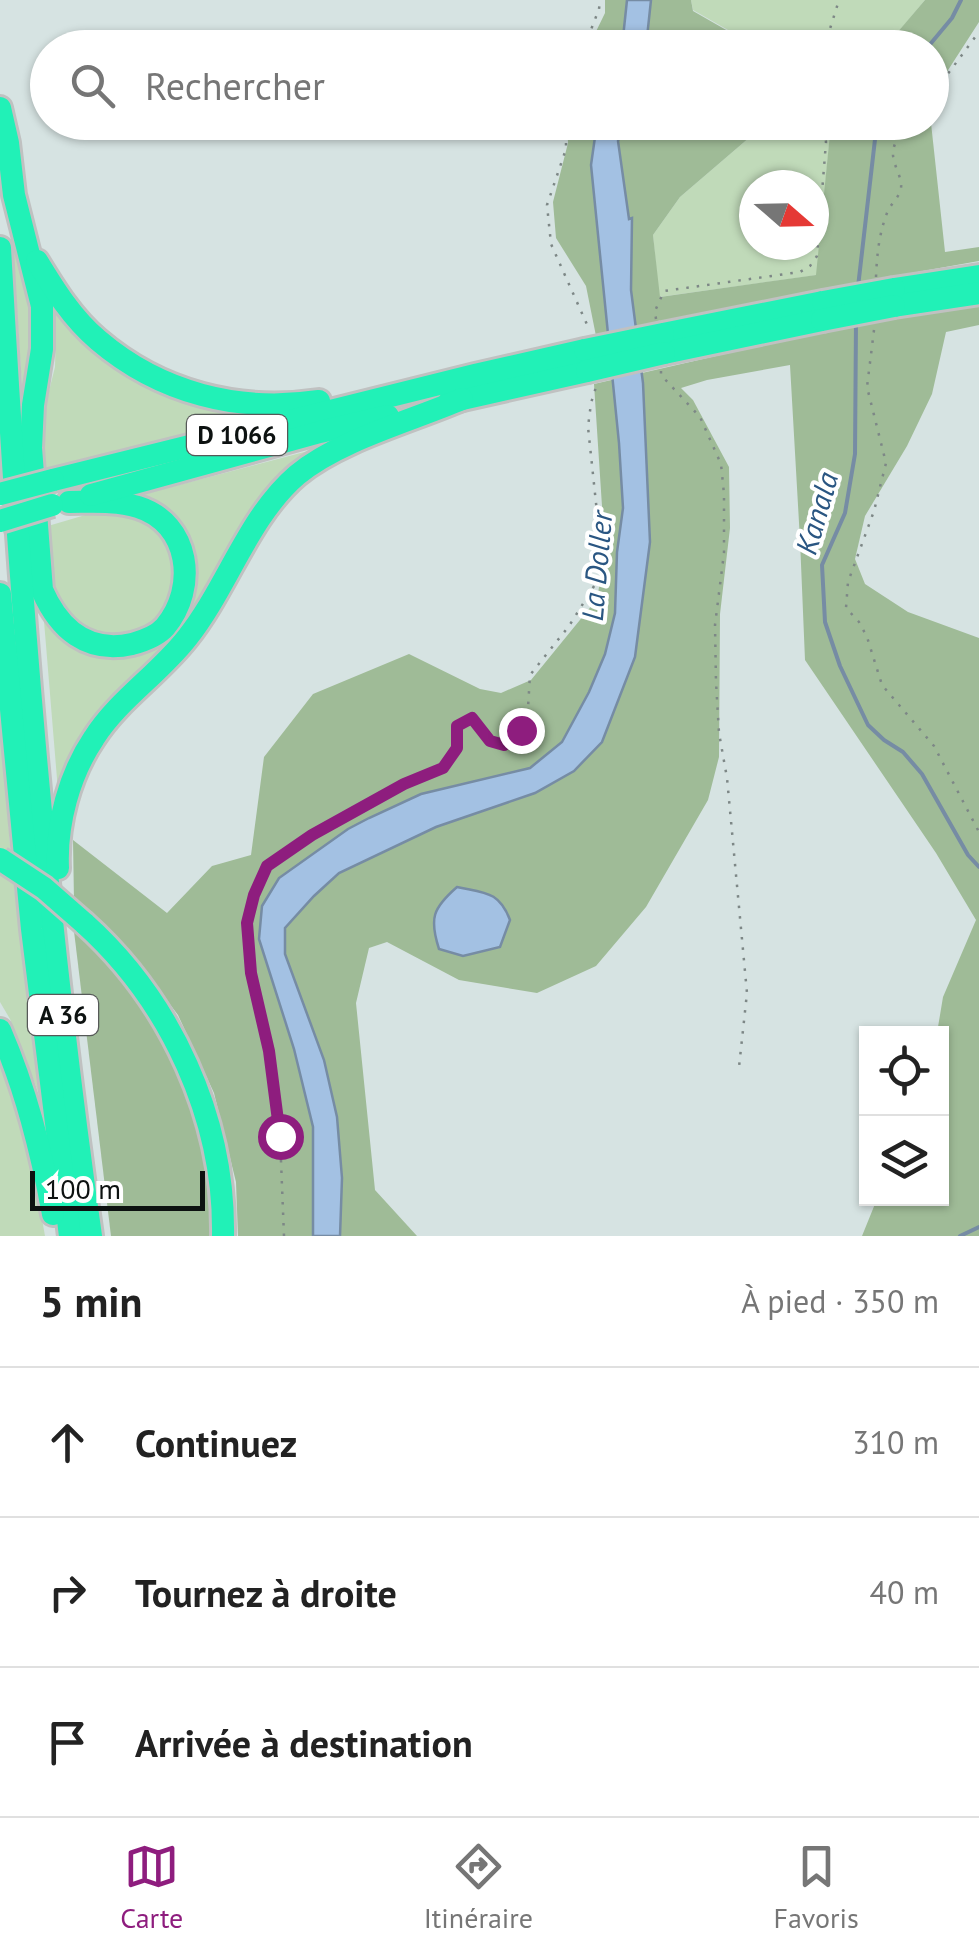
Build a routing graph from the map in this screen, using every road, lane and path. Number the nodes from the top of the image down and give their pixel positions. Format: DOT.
graph roads {
  1 [pos="600,0"];
  2 [pos="839,0"];
  3 [pos="591,30"];
  4 [pos="830,30"];
  5 [pos="977,34"];
  6 [pos="949,72"];
  7 [pos="0,108"];
  8 [pos="566,140"];
  9 [pos="826,140"];
  10 [pos="898,140"];
  11 [pos="24,242"];
  12 [pos="0,248"];
  13 [pos="979,276"];
  14 [pos="888,291"];
  15 [pos="979,293"];
  16 [pos="874,326"];
  17 [pos="661,343"];
  18 [pos="590,362"];
  19 [pos="422,389"];
  20 [pos="462,399"];
  21 [pos="0,494"];
  22 [pos="61,503"];
  23 [pos="0,521"];
  24 [pos="0,594"];
  25 [pos="1,613"];
  26 [pos="979,832"];
  27 [pos="0,859"];
  28 [pos="52,926"];
  29 [pos="0,1030"];
  30 [pos="739,1067"];
  31 [pos="57,1236"];
  32 [pos="70,1236"];
  33 [pos="91,1236"];
  34 [pos="223,1236"];
  35 [pos="284,1236"];
  1 -- 3 [label="path"];
  2 -- 4 [label="path"];
  5 -- 6 [label="path"];
  7 -- 11 [label="highway"];
  8 -- 18 [label="path"];
  9 -- 17 [label="path"];
  10 -- 14 [label="path"];
  11 -- 19 [label="highway"];
  11 -- 22 [label="highway"];
  12 -- 28 [label="highway, A 36"];
  13 -- 14 [label="highway, D 1066"];
  14 -- 15 [label="highway, D 1066"];
  14 -- 17 [label="highway, D 1066, bridge"];
  16 -- 26 [label="path"];
  17 -- 18 [label="highway, D 1066, bridge"];
  17 -- 30 [label="path"];
  18 -- 19 [label="highway, D 1066"];
  18 -- 20 [label="highway, D 1066"];
  18 -- 35 [label="path"];
  19 -- 21 [label="highway, D 1066, bridge"];
  20 -- 22 [label="highway, D 1066"];
  20 -- 28 [label="highway"];
  22 -- 23 [label="highway, D 1066, bridge"];
  24 -- 25 [label="highway, A 36"];
  25 -- 32 [label="highway, A 36"];
  27 -- 34 [label="highway, bridge"];
  28 -- 33 [label="highway, A 36"];
  29 -- 31 [label="highway"];
}
